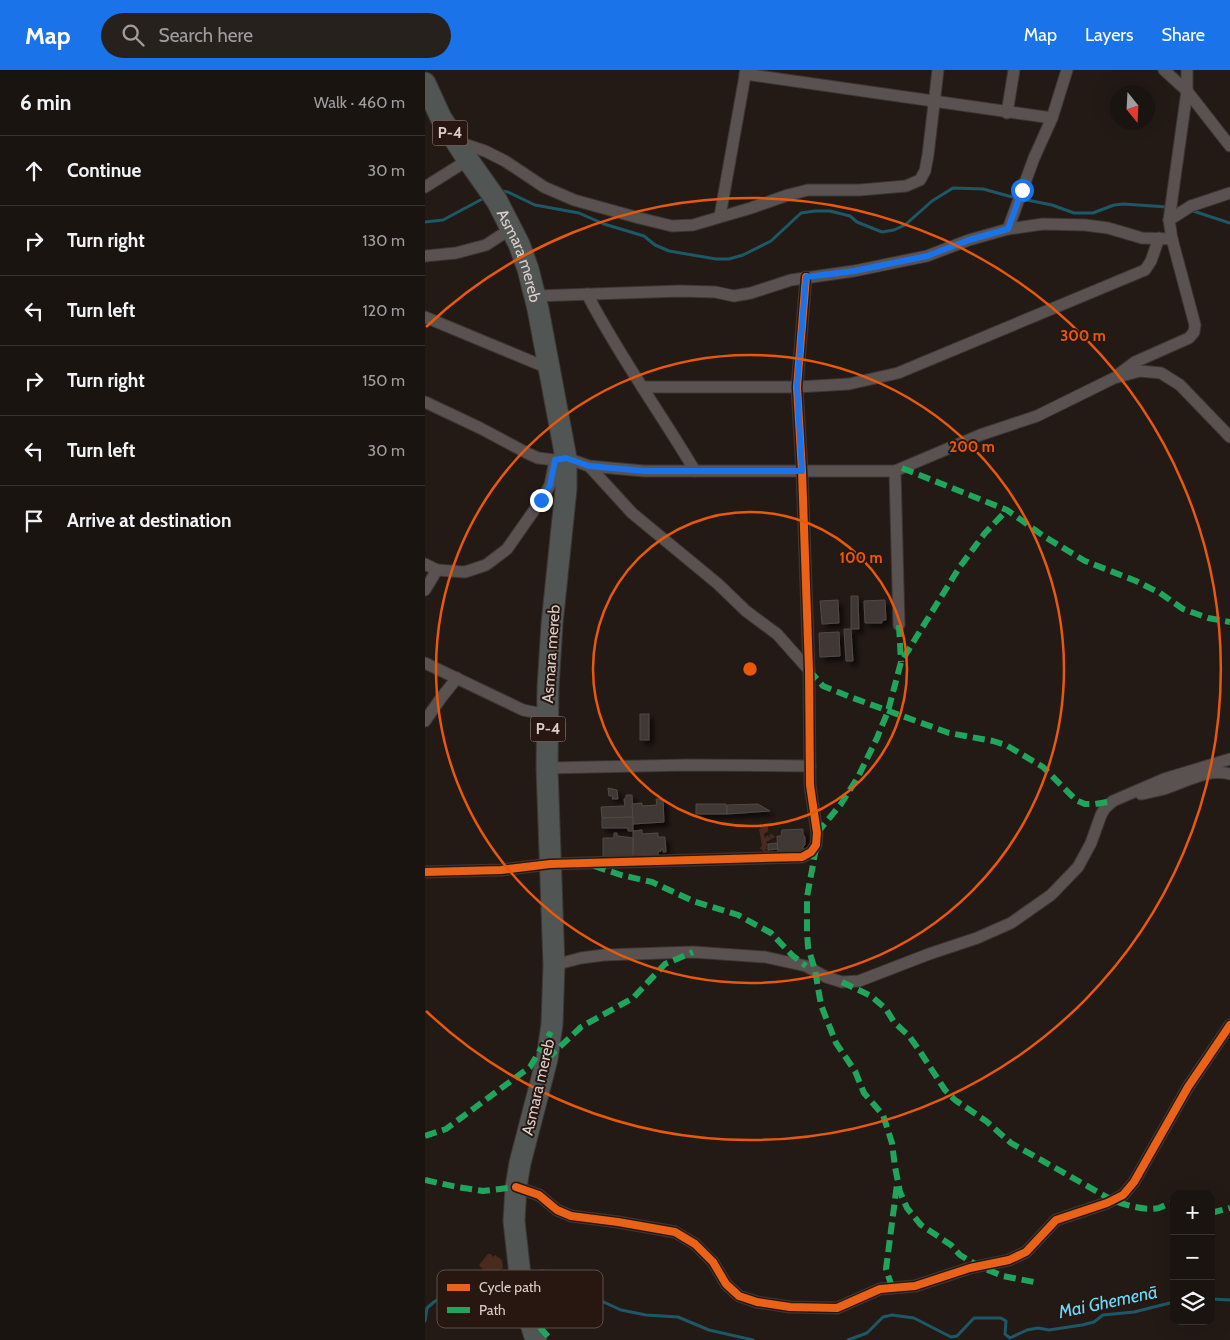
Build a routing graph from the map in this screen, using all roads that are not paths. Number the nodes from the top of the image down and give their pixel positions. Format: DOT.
graph roads {
  1 [pos="938,70"];
  2 [pos="1013,70"];
  3 [pos="1067,70"];
  4 [pos="1164,70"];
  5 [pos="1187,70"];
  6 [pos="746,72"];
  7 [pos="425,83"];
  8 [pos="1187,90"];
  9 [pos="933,102"];
  10 [pos="1007,113"];
  11 [pos="1052,118"];
  12 [pos="456,142"];
  13 [pos="1230,146"];
  14 [pos="468,160"];
  15 [pos="425,187"];
  16 [pos="1230,193"];
  17 [pos="720,216"];
  18 [pos="1169,220"];
  19 [pos="512,228"];
  20 [pos="1008,229"];
  21 [pos="1159,238"];
  22 [pos="1172,239"];
  23 [pos="425,256"];
  24 [pos="806,277"];
  25 [pos="587,294"];
  26 [pos="535,296"];
  27 [pos="425,317"];
  28 [pos="550,369"];
  29 [pos="1114,378"];
  30 [pos="797,386"];
  31 [pos="643,387"];
  32 [pos="425,402"];
  33 [pos="1230,437"];
  34 [pos="560,459"];
  35 [pos="589,466"];
  36 [pos="802,471"];
  37 [pos="895,471"];
  38 [pos="695,472"];
  39 [pos="425,564"];
  40 [pos="437,570"];
  41 [pos="425,590"];
  42 [pos="899,625"];
  43 [pos="425,663"];
  44 [pos="809,670"];
  45 [pos="457,678"];
  46 [pos="548,716"];
  47 [pos="425,722"];
  48 [pos="1230,759"];
  49 [pos="810,766"];
  50 [pos="547,768"];
  51 [pos="1230,774"];
  52 [pos="1113,800"];
  53 [pos="550,864"];
  54 [pos="425,872"];
  55 [pos="554,965"];
  56 [pos="1230,1025"];
  57 [pos="516,1187"];
  58 [pos="520,1270"];
  59 [pos="532,1328"];
  60 [pos="536,1340"];
  1 -- 9 [label="street"];
  2 -- 10 [label="street"];
  3 -- 11 [label="street"];
  4 -- 8 [label="street"];
  5 -- 8 [label="street"];
  6 -- 9 [label="street"];
  6 -- 17 [label="street"];
  7 -- 12 [label="highway, Asmara mereb / P-4"];
  8 -- 13 [label="street"];
  8 -- 18 [label="street"];
  9 -- 10 [label="street"];
  9 -- 17 [label="street"];
  10 -- 11 [label="street"];
  11 -- 20 [label="street"];
  12 -- 14 [label="highway, Asmara mereb / P-4"];
  12 -- 17 [label="street"];
  14 -- 15 [label="street"];
  14 -- 19 [label="highway, Asmara mereb / P-4"];
  16 -- 18 [label="street"];
  18 -- 22 [label="street"];
  19 -- 23 [label="street"];
  19 -- 26 [label="highway, Asmara mereb / P-4"];
  20 -- 21 [label="street"];
  20 -- 24 [label="street"];
  21 -- 22 [label="street"];
  21 -- 30 [label="street"];
  22 -- 29 [label="street"];
  24 -- 25 [label="street"];
  24 -- 30 [label="street"];
  25 -- 26 [label="street"];
  25 -- 31 [label="street"];
  26 -- 28 [label="highway, Asmara mereb / P-4"];
  27 -- 28 [label="street"];
  28 -- 34 [label="highway, Asmara mereb / P-4"];
  29 -- 33 [label="street"];
  29 -- 37 [label="street"];
  30 -- 31 [label="street"];
  30 -- 36 [label="street"];
  31 -- 38 [label="street"];
  32 -- 34 [label="street"];
  34 -- 35 [label="street"];
  34 -- 40 [label="street"];
  34 -- 46 [label="highway, Asmara mereb / P-4"];
  35 -- 38 [label="street"];
  35 -- 44 [label="street"];
  36 -- 37 [label="street"];
  36 -- 38 [label="street"];
  36 -- 44 [label="street"];
  37 -- 42 [label="street"];
  39 -- 40 [label="street"];
  40 -- 41 [label="street"];
  43 -- 45 [label="street"];
  44 -- 49 [label="street"];
  45 -- 46 [label="street"];
  45 -- 47 [label="street"];
  46 -- 50 [label="highway, Asmara mereb / P-4"];
  48 -- 52 [label="street"];
  49 -- 50 [label="street"];
  49 -- 53 [label="street"];
  50 -- 53 [label="highway, Asmara mereb / P-4"];
  51 -- 52 [label="street"];
  52 -- 55 [label="street"];
  53 -- 54 [label="street"];
  53 -- 55 [label="highway, Asmara mereb / P-4"];
  55 -- 57 [label="highway, Asmara mereb / P-4"];
  56 -- 57 [label="street"];
  57 -- 58 [label="highway, Asmara mereb / P-4"];
  59 -- 60 [label="highway, Asmara mereb / P-4"];
}
